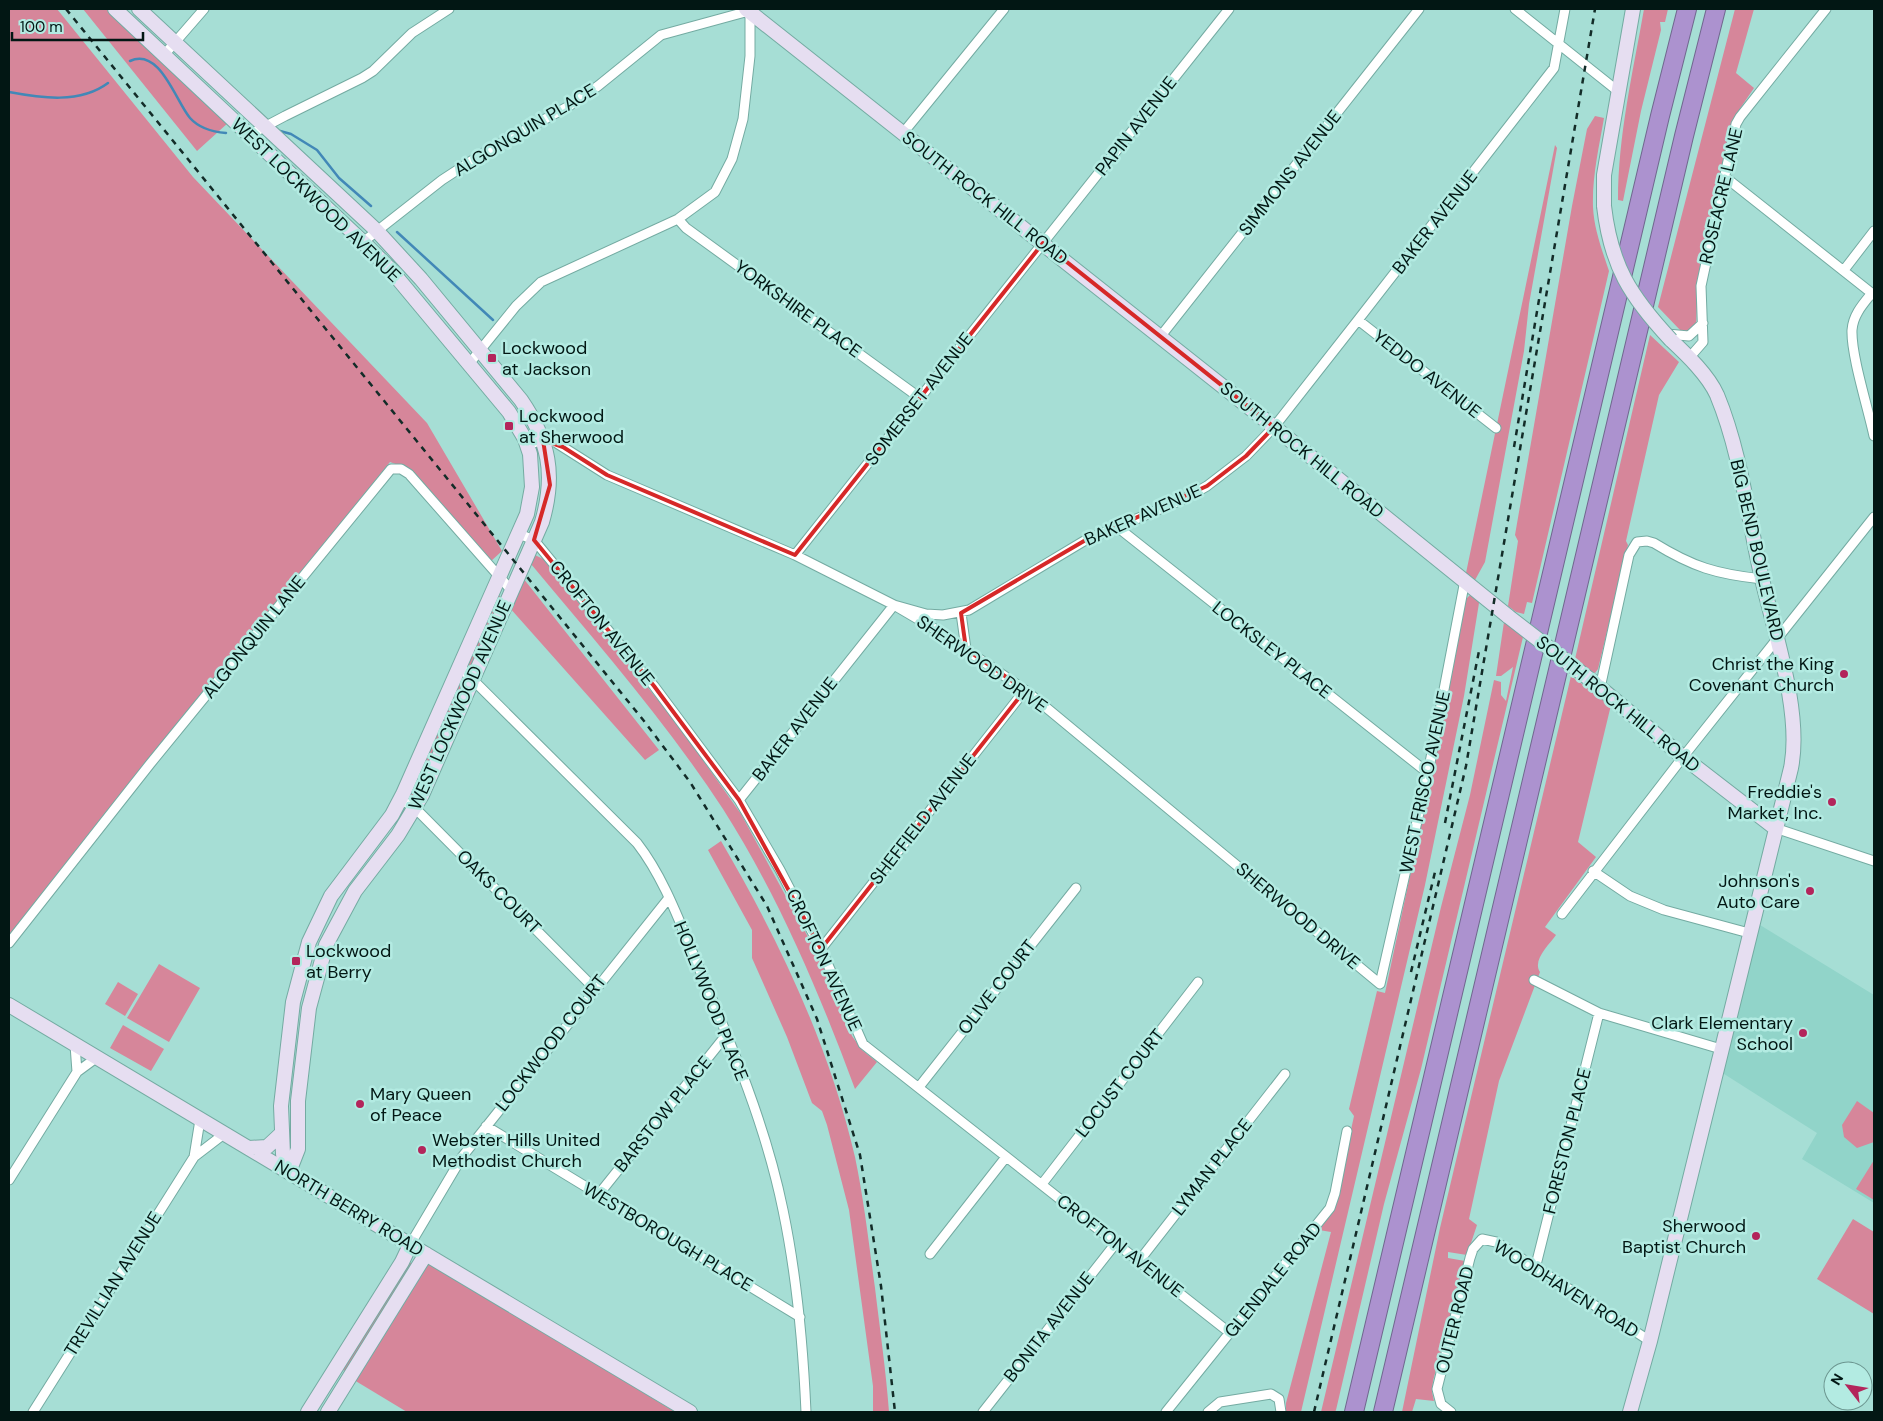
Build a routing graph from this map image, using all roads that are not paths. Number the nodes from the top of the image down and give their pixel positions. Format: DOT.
graph roads {
  1 [pos="115,9"];
  2 [pos="140,9"];
  3 [pos="204,9"];
  4 [pos="449,9"];
  5 [pos="749,9"];
  6 [pos="1004,9"];
  7 [pos="1229,9"];
  8 [pos="1419,9"];
  9 [pos="1515,9"];
  10 [pos="1565,9"];
  11 [pos="1633,9"];
  12 [pos="1716,9"];
  13 [pos="1728,9"];
  14 [pos="1826,9"];
  15 [pos="1685,13"];
  16 [pos="175,42"];
  17 [pos="1559,44"];
  18 [pos="164,55"];
  19 [pos="1702,60"];
  20 [pos="1618,92"];
  21 [pos="265,127"];
  22 [pos="903,132"];
  23 [pos="250,135"];
  24 [pos="1725,177"];
  25 [pos="678,219"];
  26 [pos="376,230"];
  27 [pos="1874,231"];
  28 [pos="364,242"];
  29 [pos="1043,243"];
  30 [pos="1844,270"];
  31 [pos="1873,294"];
  32 [pos="1358,320"];
  33 [pos="1704,322"];
  34 [pos="1160,337"];
  35 [pos="1668,337"];
  36 [pos="480,350"];
  37 [pos="1689,358"];
  38 [pos="469,364"];
  39 [pos="920,398"];
  40 [pos="1274,426"];
  41 [pos="1496,428"];
  42 [pos="1874,436"];
  43 [pos="544,440"];
  44 [pos="527,445"];
  45 [pos="1874,517"];
  46 [pos="1116,526"];
  47 [pos="519,534"];
  48 [pos="534,540"];
  49 [pos="796,554"];
  50 [pos="499,579"];
  51 [pos="1762,579"];
  52 [pos="1465,580"];
  53 [pos="512,592"];
  54 [pos="894,605"];
  55 [pos="961,613"];
  56 [pos="1777,639"];
  57 [pos="966,649"];
  58 [pos="460,667"];
  59 [pos="473,680"];
  60 [pos="1596,684"];
  61 [pos="1024,690"];
  62 [pos="1683,757"];
  63 [pos="1428,773"];
  64 [pos="400,799"];
  65 [pos="739,800"];
  66 [pos="415,808"];
  67 [pos="1775,828"];
  68 [pos="1874,861"];
  69 [pos="1594,871"];
  70 [pos="1076,888"];
  71 [pos="668,899"];
  72 [pos="1562,914"];
  73 [pos="1750,934"];
  74 [pos="9,943"];
  75 [pos="821,948"];
  76 [pos="298,978"];
  77 [pos="1534,980"];
  78 [pos="315,982"];
  79 [pos="1198,982"];
  80 [pos="1380,984"];
  81 [pos="594,988"];
  82 [pos="9,1005"];
  83 [pos="1599,1014"];
  84 [pos="727,1034"];
  85 [pos="75,1045"];
  86 [pos="1721,1049"];
  87 [pos="96,1058"];
  88 [pos="285,1063"];
  89 [pos="302,1066"];
  90 [pos="77,1072"];
  91 [pos="1284,1074"];
  92 [pos="919,1087"];
  93 [pos="200,1120"];
  94 [pos="486,1126"];
  95 [pos="1347,1131"];
  96 [pos="224,1134"];
  97 [pos="282,1134"];
  98 [pos="249,1148"];
  99 [pos="194,1157"];
  100 [pos="1006,1157"];
  101 [pos="289,1172"];
  102 [pos="9,1180"];
  103 [pos="1042,1184"];
  104 [pos="599,1194"];
  105 [pos="1482,1239"];
  106 [pos="1116,1242"];
  107 [pos="411,1243"];
  108 [pos="426,1254"];
  109 [pos="930,1254"];
  110 [pos="1139,1261"];
  111 [pos="1535,1269"];
  112 [pos="800,1316"];
  113 [pos="1230,1333"];
  114 [pos="1650,1341"];
  115 [pos="1368,1353"];
  116 [pos="334,1372"];
  117 [pos="348,1380"];
  118 [pos="1282,1410"];
  119 [pos="33,1412"];
  120 [pos="308,1412"];
  121 [pos="328,1412"];
  122 [pos="690,1412"];
  123 [pos="806,1412"];
  124 [pos="983,1412"];
  125 [pos="1166,1412"];
  126 [pos="1208,1412"];
  127 [pos="1344,1412"];
  128 [pos="1354,1412"];
  129 [pos="1382,1412"];
  130 [pos="1451,1412"];
  131 [pos="1630,1412"];
  1 -- 18 [label="main road, WEST LOCKWOOD AVENUE"];
  2 -- 16 [label="main road, WEST LOCKWOOD AVENUE"];
  3 -- 16 [label="street"];
  4 -- 21 [label="street"];
  5 -- 22 [label="main road, SOUTH ROCK HILL ROAD"];
  5 -- 25 [label="street"];
  5 -- 26 [label="street, ALGONQUIN PLACE"];
  6 -- 22 [label="street"];
  7 -- 29 [label="street, PAPIN AVENUE"];
  8 -- 34 [label="street, SIMMONS AVENUE"];
  9 -- 17 [label="street"];
  10 -- 17 [label="street, BAKER AVENUE"];
  11 -- 20 [label="main road, BIG BEND BOULEVARD"];
  12 -- 19 [label="highway"];
  13 -- 19 [label="highway"];
  14 -- 24 [label="street, ROSEACRE LANE"];
  15 -- 115 [label="highway"];
  16 -- 18 [label="street"];
  16 -- 21 [label="main road, WEST LOCKWOOD AVENUE"];
  17 -- 20 [label="street"];
  17 -- 32 [label="street, BAKER AVENUE"];
  18 -- 23 [label="main road, WEST LOCKWOOD AVENUE"];
  19 -- 129 [label="highway"];
  20 -- 35 [label="main road, BIG BEND BOULEVARD, bridge"];
  21 -- 23 [label="street"];
  21 -- 26 [label="main road, WEST LOCKWOOD AVENUE"];
  22 -- 29 [label="main road, SOUTH ROCK HILL ROAD"];
  23 -- 28 [label="main road, WEST LOCKWOOD AVENUE"];
  24 -- 30 [label="street"];
  24 -- 33 [label="street, ROSEACRE LANE"];
  25 -- 36 [label="street"];
  25 -- 39 [label="street, YORKSHIRE PLACE"];
  26 -- 28 [label="street, ALGONQUIN PLACE"];
  26 -- 36 [label="main road, WEST LOCKWOOD AVENUE"];
  27 -- 30 [label="street"];
  28 -- 38 [label="main road, WEST LOCKWOOD AVENUE"];
  29 -- 34 [label="main road, SOUTH ROCK HILL ROAD"];
  29 -- 39 [label="street, SOMERSET AVENUE"];
  30 -- 31 [label="street"];
  31 -- 42 [label="street"];
  32 -- 40 [label="street, BAKER AVENUE"];
  32 -- 41 [label="street, YEDDO AVENUE"];
  33 -- 35 [label="street"];
  33 -- 37 [label="street, ROSEACRE LANE"];
  34 -- 40 [label="main road, SOUTH ROCK HILL ROAD"];
  35 -- 37 [label="main road, BIG BEND BOULEVARD"];
  36 -- 38 [label="street"];
  36 -- 43 [label="main road, WEST LOCKWOOD AVENUE"];
  37 -- 51 [label="main road, BIG BEND BOULEVARD"];
  38 -- 44 [label="main road, WEST LOCKWOOD AVENUE"];
  39 -- 49 [label="street, SOMERSET AVENUE"];
  40 -- 46 [label="street, BAKER AVENUE"];
  40 -- 52 [label="main road, SOUTH ROCK HILL ROAD"];
  43 -- 44 [label="street"];
  43 -- 48 [label="main road, WEST LOCKWOOD AVENUE"];
  43 -- 49 [label="street, SHERWOOD DRIVE"];
  44 -- 47 [label="main road, WEST LOCKWOOD AVENUE"];
  45 -- 56 [label="street"];
  46 -- 55 [label="street, BAKER AVENUE"];
  46 -- 63 [label="street, LOCKSLEY PLACE"];
  47 -- 48 [label="street, CROFTON AVENUE"];
  47 -- 50 [label="main road, WEST LOCKWOOD AVENUE"];
  48 -- 53 [label="main road, WEST LOCKWOOD AVENUE"];
  48 -- 65 [label="street, CROFTON AVENUE"];
  49 -- 54 [label="street, SHERWOOD DRIVE"];
  50 -- 53 [label="street, ALGONQUIN LANE"];
  50 -- 58 [label="main road, WEST LOCKWOOD AVENUE"];
  50 -- 74 [label="street, ALGONQUIN LANE"];
  51 -- 56 [label="main road, BIG BEND BOULEVARD"];
  51 -- 60 [label="street"];
  52 -- 60 [label="main road, SOUTH ROCK HILL ROAD, bridge"];
  52 -- 63 [label="street, WEST FRISCO AVENUE"];
  53 -- 59 [label="main road, WEST LOCKWOOD AVENUE"];
  54 -- 55 [label="street, BAKER AVENUE"];
  54 -- 57 [label="street, SHERWOOD DRIVE"];
  54 -- 65 [label="street, BAKER AVENUE"];
  55 -- 57 [label="street"];
  56 -- 62 [label="street"];
  56 -- 67 [label="main road, BIG BEND BOULEVARD"];
  57 -- 61 [label="street, SHERWOOD DRIVE"];
  58 -- 59 [label="street, HOLLYWOOD PLACE"];
  58 -- 64 [label="main road, WEST LOCKWOOD AVENUE"];
  59 -- 66 [label="main road, WEST LOCKWOOD AVENUE"];
  59 -- 71 [label="street, HOLLYWOOD PLACE"];
  60 -- 62 [label="main road, SOUTH ROCK HILL ROAD"];
  61 -- 75 [label="street, SHEFFIELD AVENUE"];
  61 -- 80 [label="street, SHERWOOD DRIVE"];
  62 -- 67 [label="main road, SOUTH ROCK HILL ROAD"];
  62 -- 69 [label="street"];
  63 -- 80 [label="street, WEST FRISCO AVENUE"];
  64 -- 66 [label="street, OAKS COURT"];
  64 -- 76 [label="main road, WEST LOCKWOOD AVENUE"];
  65 -- 75 [label="street, CROFTON AVENUE"];
  66 -- 78 [label="main road, WEST LOCKWOOD AVENUE"];
  66 -- 81 [label="street, OAKS COURT"];
  67 -- 68 [label="street, SOUTH ROCK HILL ROAD"];
  67 -- 73 [label="main road, BIG BEND BOULEVARD"];
  69 -- 72 [label="street"];
  69 -- 73 [label="street"];
  70 -- 92 [label="street, OLIVE COURT"];
  71 -- 81 [label="street, LOCKWOOD COURT"];
  71 -- 84 [label="street, HOLLYWOOD PLACE"];
  73 -- 86 [label="main road, BIG BEND BOULEVARD"];
  75 -- 92 [label="street, CROFTON AVENUE"];
  76 -- 78 [label="main road"];
  76 -- 88 [label="main road, WEST LOCKWOOD AVENUE"];
  77 -- 83 [label="street"];
  78 -- 89 [label="main road, WEST LOCKWOOD AVENUE"];
  79 -- 103 [label="street, LOCUST COURT"];
  81 -- 94 [label="street, LOCKWOOD COURT"];
  82 -- 85 [label="main road, NORTH BERRY ROAD"];
  83 -- 86 [label="street"];
  83 -- 111 [label="street, FORESTON PLACE"];
  84 -- 104 [label="street, BARSTOW PLACE"];
  84 -- 112 [label="street, HOLLYWOOD PLACE"];
  85 -- 87 [label="main road, NORTH BERRY ROAD"];
  85 -- 90 [label="street"];
  86 -- 114 [label="main road, BIG BEND BOULEVARD"];
  87 -- 90 [label="street"];
  87 -- 93 [label="main road, NORTH BERRY ROAD"];
  88 -- 89 [label="main road"];
  88 -- 97 [label="main road, WEST LOCKWOOD AVENUE"];
  89 -- 101 [label="main road, WEST LOCKWOOD AVENUE"];
  90 -- 102 [label="street"];
  91 -- 110 [label="street, LYMAN PLACE"];
  92 -- 100 [label="street, CROFTON AVENUE"];
  93 -- 96 [label="main road, NORTH BERRY ROAD"];
  93 -- 99 [label="street, TREVILLIAN AVENUE"];
  94 -- 104 [label="street, WESTBOROUGH PLACE"];
  94 -- 107 [label="street, LOCKWOOD COURT"];
  95 -- 113 [label="street, GLENDALE ROAD"];
  96 -- 98 [label="main road, NORTH BERRY ROAD"];
  96 -- 99 [label="street, TREVILLIAN AVENUE"];
  97 -- 98 [label="main road"];
  97 -- 101 [label="main road, WEST LOCKWOOD AVENUE"];
  98 -- 101 [label="main road, NORTH BERRY ROAD"];
  99 -- 119 [label="street, TREVILLIAN AVENUE"];
  100 -- 103 [label="street, CROFTON AVENUE"];
  100 -- 109 [label="street"];
  101 -- 107 [label="main road, NORTH BERRY ROAD"];
  103 -- 106 [label="street, CROFTON AVENUE"];
  104 -- 112 [label="street, WESTBOROUGH PLACE"];
  105 -- 111 [label="street, WOODHAVEN ROAD"];
  105 -- 130 [label="street, OUTER ROAD"];
  106 -- 110 [label="street, CROFTON AVENUE"];
  106 -- 124 [label="street, BONITA AVENUE"];
  107 -- 108 [label="main road, NORTH BERRY ROAD"];
  107 -- 116 [label="main road"];
  108 -- 117 [label="main road"];
  108 -- 122 [label="main road, NORTH BERRY ROAD"];
  110 -- 113 [label="street, CROFTON AVENUE"];
  111 -- 114 [label="street, WOODHAVEN ROAD"];
  112 -- 123 [label="street, HOLLYWOOD PLACE"];
  113 -- 125 [label="street, GLENDALE ROAD"];
  114 -- 131 [label="main road, BIG BEND BOULEVARD"];
  115 -- 127 [label="highway"];
  115 -- 128 [label="highway"];
  116 -- 117 [label="main road"];
  116 -- 120 [label="main road"];
  117 -- 121 [label="main road"];
  118 -- 126 [label="street"];
}
